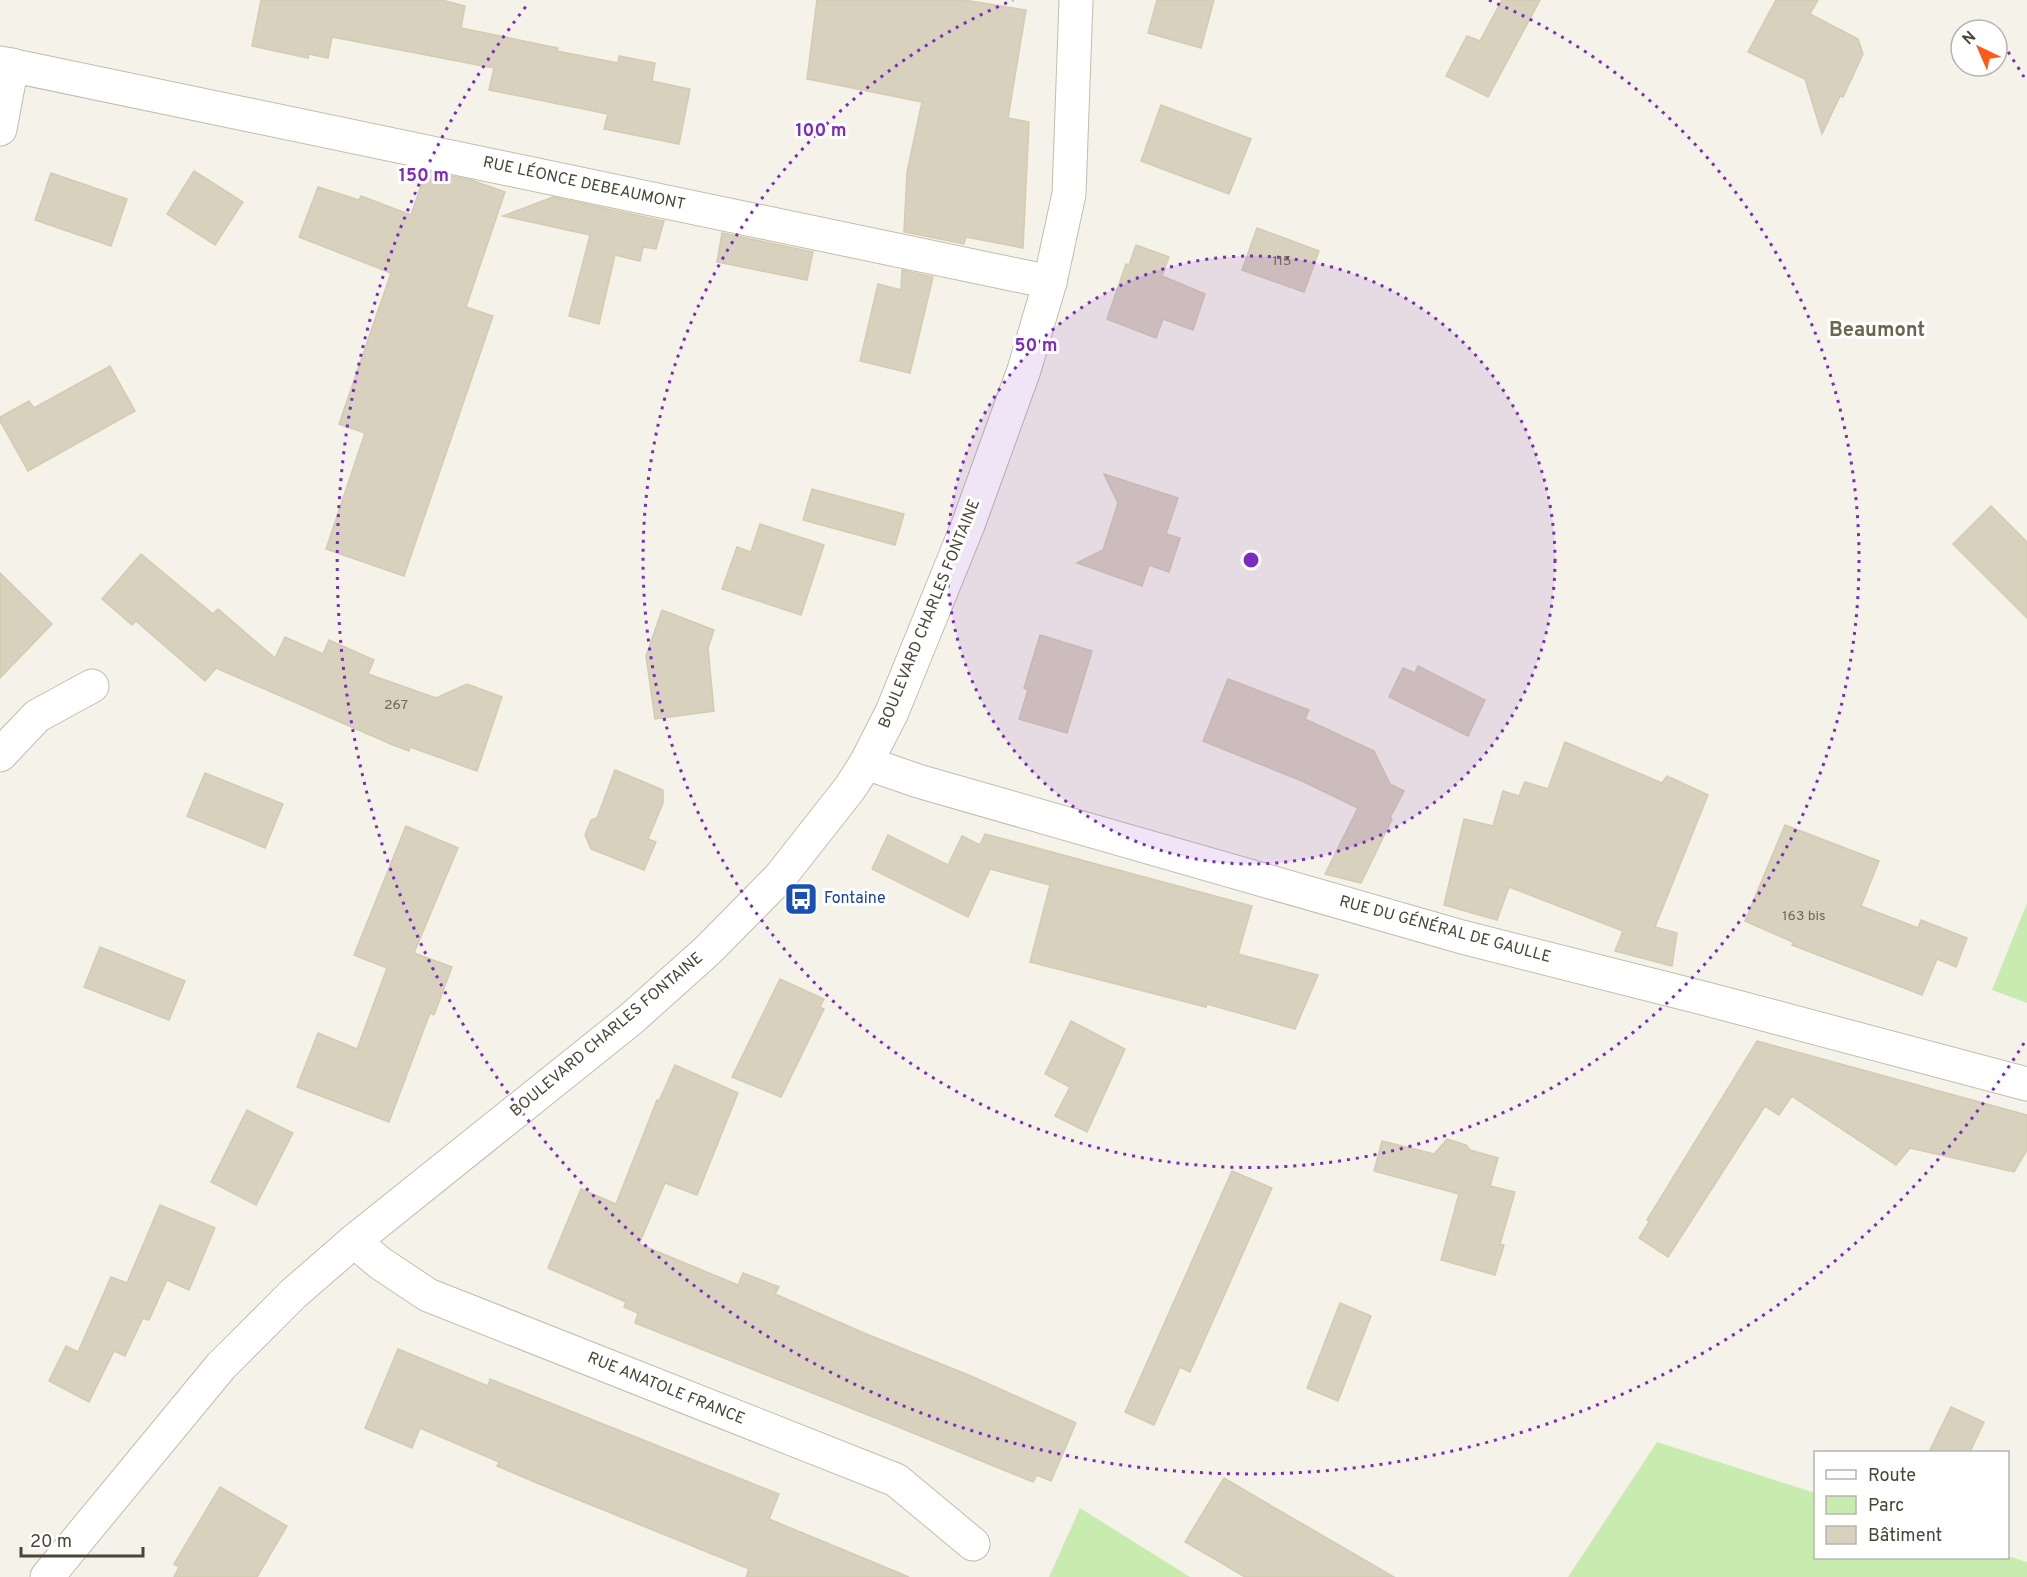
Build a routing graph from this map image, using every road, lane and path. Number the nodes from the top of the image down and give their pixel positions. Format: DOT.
graph roads {
  1 [pos="1076,0"];
  2 [pos="6,64"];
  3 [pos="0,129"];
  4 [pos="1050,282"];
  5 [pos="92,686"];
  6 [pos="0,755"];
  7 [pos="866,763"];
  8 [pos="2027,1084"];
  9 [pos="354,1241"];
  10 [pos="973,1544"];
  11 [pos="47,1577"];
  1 -- 4 [label="street, BOULEVARD CHARLES FONTAINE"];
  2 -- 3 [label="street, RUE LÉONCE DEBEAUMONT"];
  2 -- 4 [label="street, RUE LÉONCE DEBEAUMONT"];
  4 -- 7 [label="street, BOULEVARD CHARLES FONTAINE"];
  5 -- 6 [label="street"];
  7 -- 8 [label="street, RUE DU GÉNÉRAL DE GAULLE"];
  7 -- 9 [label="street, BOULEVARD CHARLES FONTAINE"];
  9 -- 10 [label="street, RUE ANATOLE FRANCE"];
  9 -- 11 [label="street, BOULEVARD CHARLES FONTAINE"];
}
